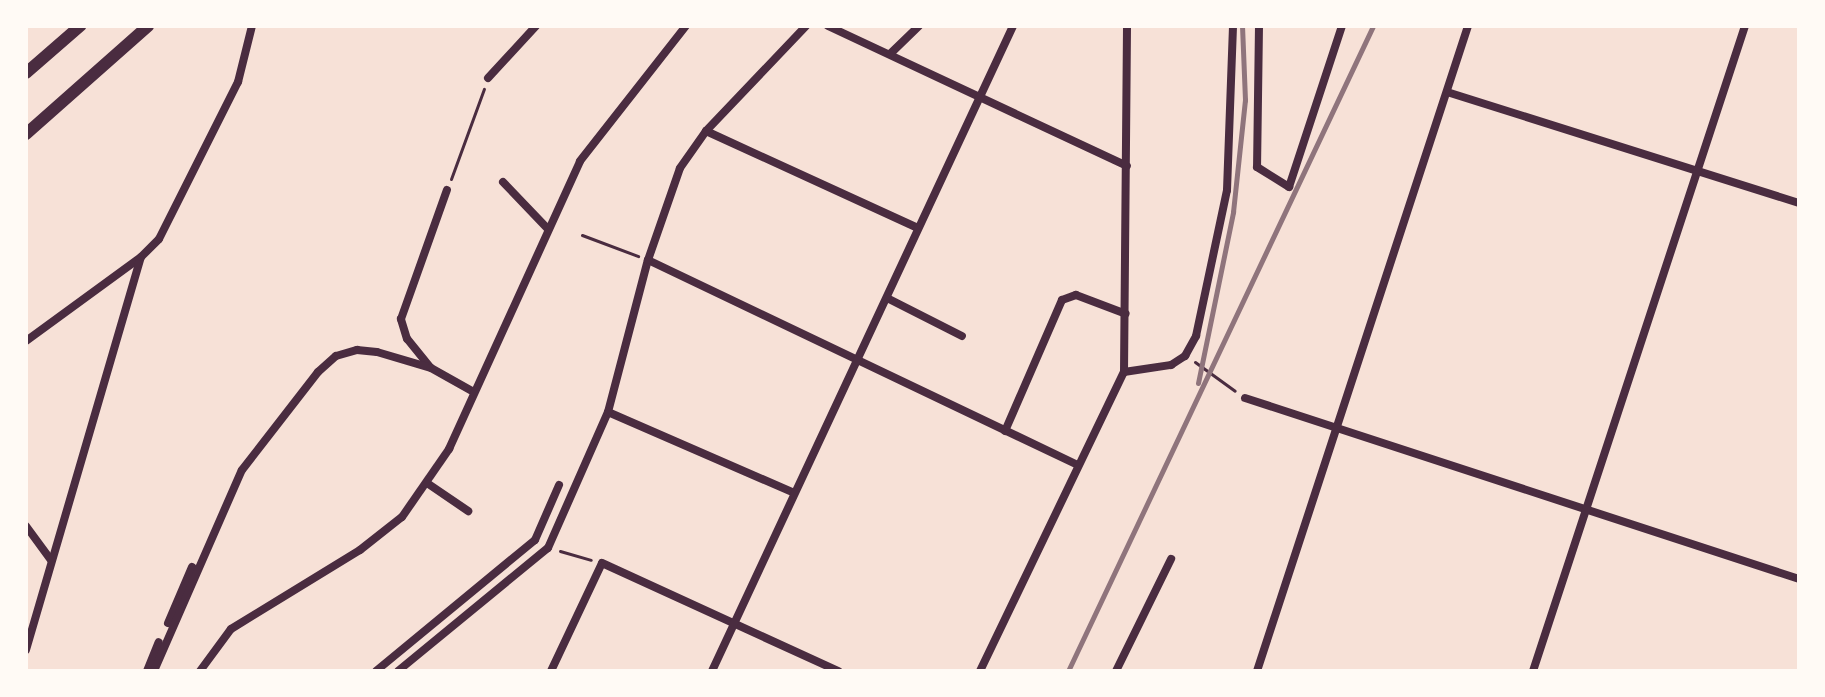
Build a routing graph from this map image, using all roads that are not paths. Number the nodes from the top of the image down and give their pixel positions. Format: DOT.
graph roads {
  1 [pos="80,26"];
  2 [pos="148,26"];
  3 [pos="252,26"];
  4 [pos="536,26"];
  5 [pos="686,26"];
  6 [pos="806,26"];
  7 [pos="828,26"];
  8 [pos="919,26"];
  9 [pos="1013,26"];
  10 [pos="1127,26"];
  11 [pos="1233,26"];
  12 [pos="1259,26"];
  13 [pos="1342,26"];
  14 [pos="1468,26"];
  15 [pos="1745,26"];
  16 [pos="890,54"];
  17 [pos="26,73"];
  18 [pos="488,78"];
  19 [pos="1447,92"];
  20 [pos="979,99"];
  21 [pos="706,131"];
  22 [pos="26,134"];
  23 [pos="1127,166"];
  24 [pos="1697,171"];
  25 [pos="503,182"];
  26 [pos="447,190"];
  27 [pos="1799,203"];
  28 [pos="547,228"];
  29 [pos="918,228"];
  30 [pos="141,257"];
  31 [pos="648,260"];
  32 [pos="887,298"];
  33 [pos="1126,314"];
  34 [pos="962,336"];
  35 [pos="26,341"];
  36 [pos="857,361"];
  37 [pos="431,368"];
  38 [pos="1124,372"];
  39 [pos="472,391"];
  40 [pos="1245,398"];
  41 [pos="608,412"];
  42 [pos="1334,430"];
  43 [pos="1005,431"];
  44 [pos="1077,465"];
  45 [pos="427,483"];
  46 [pos="559,485"];
  47 [pos="794,493"];
  48 [pos="1585,510"];
  49 [pos="468,511"];
  50 [pos="26,526"];
  51 [pos="1171,559"];
  52 [pos="51,560"];
  53 [pos="192,567"];
  54 [pos="1799,579"];
  55 [pos="734,624"];
  56 [pos="26,650"];
  57 [pos="147,671"];
  58 [pos="154,671"];
  59 [pos="200,671"];
  60 [pos="376,671"];
  61 [pos="398,671"];
  62 [pos="551,671"];
  63 [pos="712,671"];
  64 [pos="838,671"];
  65 [pos="980,671"];
  66 [pos="1116,671"];
  67 [pos="1257,671"];
  68 [pos="1533,671"];
  1 -- 17 [label="main road"];
  2 -- 22 [label="main road"];
  3 -- 30 [label="street"];
  4 -- 18 [label="street"];
  5 -- 28 [label="street"];
  6 -- 21 [label="street"];
  7 -- 16 [label="street"];
  8 -- 16 [label="street"];
  9 -- 20 [label="street"];
  10 -- 23 [label="street"];
  11 -- 38 [label="street"];
  12 -- 13 [label="street"];
  14 -- 19 [label="street"];
  15 -- 24 [label="street"];
  16 -- 20 [label="street"];
  19 -- 24 [label="street"];
  19 -- 42 [label="street"];
  20 -- 23 [label="street"];
  20 -- 29 [label="street"];
  21 -- 29 [label="street"];
  21 -- 31 [label="street"];
  23 -- 33 [label="street"];
  24 -- 27 [label="street"];
  24 -- 48 [label="street"];
  25 -- 28 [label="street"];
  26 -- 37 [label="street"];
  28 -- 39 [label="street"];
  29 -- 32 [label="street"];
  30 -- 35 [label="street"];
  30 -- 52 [label="street"];
  31 -- 36 [label="street"];
  31 -- 41 [label="street"];
  32 -- 34 [label="street"];
  32 -- 36 [label="street"];
  33 -- 38 [label="street"];
  33 -- 43 [label="street"];
  36 -- 43 [label="street"];
  36 -- 47 [label="street"];
  37 -- 39 [label="street"];
  37 -- 58 [label="street"];
  38 -- 44 [label="street"];
  39 -- 45 [label="street"];
  40 -- 42 [label="street"];
  41 -- 47 [label="street"];
  41 -- 61 [label="street"];
  42 -- 48 [label="street"];
  42 -- 67 [label="street"];
  43 -- 44 [label="street"];
  44 -- 65 [label="street"];
  45 -- 49 [label="street"];
  45 -- 59 [label="street"];
  46 -- 60 [label="street"];
  47 -- 55 [label="street"];
  48 -- 54 [label="street"];
  48 -- 68 [label="street"];
  50 -- 52 [label="street"];
  51 -- 66 [label="street"];
  52 -- 56 [label="street"];
  53 -- 57 [label="street"];
  55 -- 62 [label="street"];
  55 -- 63 [label="street"];
  55 -- 64 [label="street"];
}
